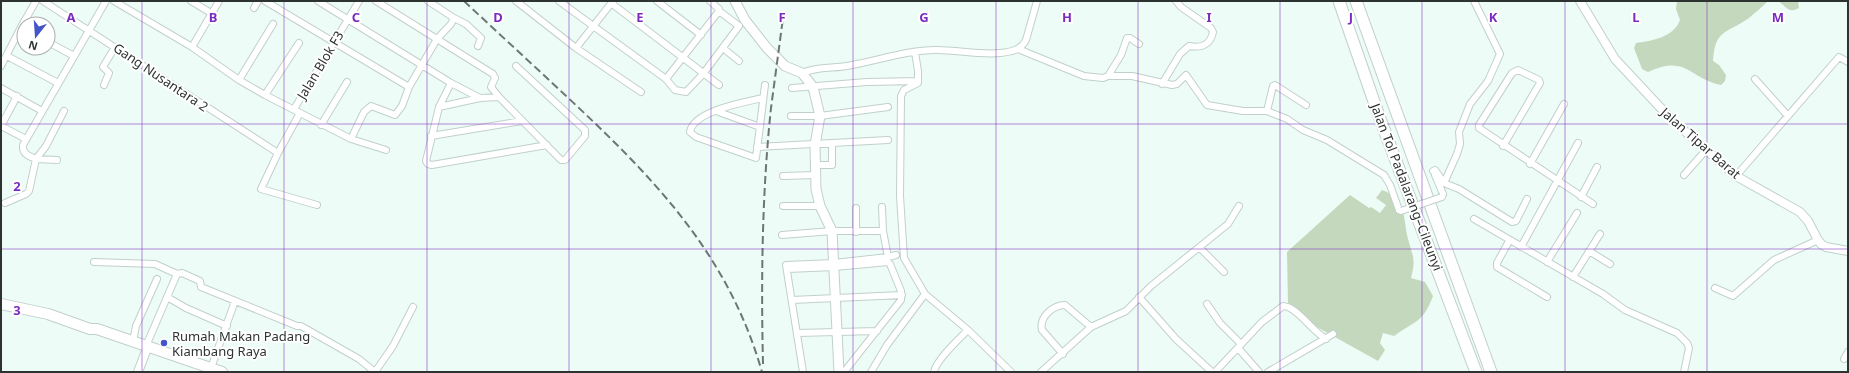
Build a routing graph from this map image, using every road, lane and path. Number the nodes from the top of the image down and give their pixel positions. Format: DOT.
graph roads {
  1 [pos="36,1"];
  2 [pos="43,1"];
  3 [pos="106,1"];
  4 [pos="114,1"];
  5 [pos="191,1"];
  6 [pos="219,1"];
  7 [pos="258,1"];
  8 [pos="265,1"];
  9 [pos="318,1"];
  10 [pos="359,1"];
  11 [pos="376,1"];
  12 [pos="428,1"];
  13 [pos="516,1"];
  14 [pos="559,1"];
  15 [pos="658,1"];
  16 [pos="710,1"];
  17 [pos="735,1"];
  18 [pos="1035,1"];
  19 [pos="1176,1"];
  20 [pos="1339,1"];
  21 [pos="1356,1"];
  22 [pos="1474,1"];
  23 [pos="1580,1"];
  24 [pos="612,2"];
  25 [pos="254,8"];
  26 [pos="719,11"];
  27 [pos="211,13"];
  28 [pos="28,16"];
  29 [pos="454,18"];
  30 [pos="348,19"];
  31 [pos="272,24"];
  32 [pos="593,26"];
  33 [pos="90,30"];
  34 [pos="701,36"];
  35 [pos="16,39"];
  36 [pos="437,39"];
  37 [pos="334,42"];
  38 [pos="299,43"];
  39 [pos="1139,44"];
  40 [pos="56,46"];
  41 [pos="115,46"];
  42 [pos="478,46"];
  43 [pos="192,47"];
  44 [pos="576,48"];
  45 [pos="723,48"];
  46 [pos="1018,49"];
  47 [pos="915,52"];
  48 [pos="7,56"];
  49 [pos="74,56"];
  50 [pos="683,59"];
  51 [pos="739,61"];
  52 [pos="1848,62"];
  53 [pos="423,64"];
  54 [pos="1,66"];
  55 [pos="516,66"];
  56 [pos="802,73"];
  57 [pos="703,74"];
  58 [pos="1108,76"];
  59 [pos="666,79"];
  60 [pos="1755,79"];
  61 [pos="239,80"];
  62 [pos="918,81"];
  63 [pos="347,82"];
  64 [pos="58,83"];
  65 [pos="451,83"];
  66 [pos="1162,84"];
  67 [pos="104,85"];
  68 [pos="719,85"];
  69 [pos="765,85"];
  70 [pos="409,87"];
  71 [pos="813,87"];
  72 [pos="1,88"];
  73 [pos="792,88"];
  74 [pos="641,92"];
  75 [pos="17,96"];
  76 [pos="265,96"];
  77 [pos="499,97"];
  78 [pos="480,98"];
  79 [pos="763,98"];
  80 [pos="1564,104"];
  81 [pos="1306,105"];
  82 [pos="439,107"];
  83 [pos="888,107"];
  84 [pos="294,109"];
  85 [pos="42,111"];
  86 [pos="64,111"];
  87 [pos="716,111"];
  88 [pos="1267,111"];
  89 [pos="300,113"];
  90 [pos="791,116"];
  91 [pos="820,116"];
  92 [pos="1788,116"];
  93 [pos="522,121"];
  94 [pos="321,125"];
  95 [pos="1,126"];
  96 [pos="760,126"];
  97 [pos="431,136"];
  98 [pos="26,139"];
  99 [pos="351,139"];
  100 [pos="888,140"];
  101 [pos="1578,143"];
  102 [pos="832,144"];
  103 [pos="547,145"];
  104 [pos="815,145"];
  105 [pos="1504,146"];
  106 [pos="757,147"];
  107 [pos="386,150"];
  108 [pos="1706,150"];
  109 [pos="278,153"];
  110 [pos="36,159"];
  111 [pos="56,160"];
  112 [pos="1530,164"];
  113 [pos="815,165"];
  114 [pos="1597,167"];
  115 [pos="1684,174"];
  116 [pos="815,175"];
  117 [pos="783,176"];
  118 [pos="1736,176"];
  119 [pos="1557,181"];
  120 [pos="1444,183"];
  121 [pos="1581,197"];
  122 [pos="1527,199"];
  123 [pos="5,203"];
  124 [pos="1593,204"];
  125 [pos="317,205"];
  126 [pos="783,206"];
  127 [pos="820,206"];
  128 [pos="1239,206"];
  129 [pos="882,207"];
  130 [pos="856,208"];
  131 [pos="1577,213"];
  132 [pos="1474,220"];
  133 [pos="832,231"];
  134 [pos="883,231"];
  135 [pos="856,232"];
  136 [pos="1600,234"];
  137 [pos="782,235"];
  138 [pos="1509,240"];
  139 [pos="1818,240"];
  140 [pos="1521,247"];
  141 [pos="1200,248"];
  142 [pos="1589,251"];
  143 [pos="1848,251"];
  144 [pos="896,255"];
  145 [pos="888,257"];
  146 [pos="94,262"];
  147 [pos="1547,262"];
  148 [pos="1610,264"];
  149 [pos="835,265"];
  150 [pos="1224,272"];
  151 [pos="178,274"];
  152 [pos="1573,277"];
  153 [pos="157,279"];
  154 [pos="1715,288"];
  155 [pos="925,294"];
  156 [pos="902,295"];
  157 [pos="168,297"];
  158 [pos="1139,297"];
  159 [pos="1547,297"];
  160 [pos="835,298"];
  161 [pos="792,300"];
  162 [pos="235,302"];
  163 [pos="1,304"];
  164 [pos="1207,304"];
  165 [pos="413,307"];
  166 [pos="227,326"];
  167 [pos="1091,327"];
  168 [pos="90,329"];
  169 [pos="968,330"];
  170 [pos="877,331"];
  171 [pos="837,332"];
  172 [pos="797,333"];
  173 [pos="1333,334"];
  174 [pos="1326,339"];
  175 [pos="133,342"];
  176 [pos="1240,346"];
  177 [pos="146,349"];
  178 [pos="1848,352"];
  179 [pos="1063,354"];
  180 [pos="1844,359"];
  181 [pos="208,370"];
  182 [pos="138,372"];
  183 [pos="222,372"];
  184 [pos="375,372"];
  185 [pos="803,372"];
  186 [pos="839,372"];
  187 [pos="844,372"];
  188 [pos="871,372"];
  189 [pos="934,372"];
  190 [pos="1011,372"];
  191 [pos="1041,372"];
  192 [pos="1212,372"];
  193 [pos="1215,372"];
  194 [pos="1259,372"];
  195 [pos="1268,372"];
  196 [pos="1476,372"];
  197 [pos="1491,372"];
  198 [pos="1684,372"];
  1 -- 28 [label="street"];
  2 -- 33 [label="street, Gang Nusantara 2"];
  3 -- 33 [label="street"];
  4 -- 43 [label="street"];
  5 -- 27 [label="street"];
  6 -- 27 [label="street"];
  7 -- 25 [label="street"];
  8 -- 37 [label="street"];
  9 -- 30 [label="street"];
  10 -- 30 [label="street, Jalan Blok F3"];
  11 -- 36 [label="street"];
  12 -- 29 [label="street"];
  13 -- 44 [label="street"];
  14 -- 32 [label="street"];
  15 -- 34 [label="street"];
  16 -- 26 [label="street"];
  17 -- 56 [label="main road"];
  18 -- 46 [label="street"];
  19 -- 66 [label="street"];
  20 -- 196 [label="highway, Jalan Tol Padalarang–Cileunyi"];
  21 -- 197 [label="highway, Jalan Tol Padalarang–Cileunyi"];
  22 -- 120 [label="street"];
  23 -- 108 [label="street, Jalan Tipar Barat"];
  24 -- 32 [label="street"];
  24 -- 50 [label="street"];
  26 -- 34 [label="street"];
  26 -- 45 [label="street"];
  27 -- 43 [label="street"];
  29 -- 36 [label="street"];
  29 -- 42 [label="street"];
  30 -- 37 [label="street, Jalan Blok F3"];
  30 -- 53 [label="street"];
  31 -- 61 [label="street"];
  32 -- 44 [label="street"];
  32 -- 59 [label="street"];
  33 -- 41 [label="street, Gang Nusantara 2"];
  33 -- 49 [label="street"];
  34 -- 50 [label="street"];
  35 -- 48 [label="street"];
  36 -- 53 [label="street"];
  36 -- 77 [label="street"];
  37 -- 70 [label="street"];
  37 -- 84 [label="street, Jalan Blok F3"];
  38 -- 76 [label="street"];
  39 -- 58 [label="street"];
  40 -- 49 [label="street"];
  41 -- 67 [label="street"];
  41 -- 109 [label="street, Gang Nusantara 2"];
  43 -- 61 [label="street"];
  44 -- 74 [label="street"];
  45 -- 51 [label="street"];
  45 -- 57 [label="street"];
  46 -- 47 [label="street"];
  46 -- 58 [label="street"];
  47 -- 56 [label="street"];
  47 -- 62 [label="street"];
  48 -- 54 [label="street"];
  48 -- 64 [label="street"];
  49 -- 64 [label="street"];
  50 -- 57 [label="street"];
  50 -- 59 [label="street"];
  52 -- 92 [label="street"];
  53 -- 65 [label="street"];
  53 -- 70 [label="street"];
  55 -- 103 [label="street"];
  56 -- 71 [label="main road"];
  57 -- 59 [label="street"];
  57 -- 68 [label="street"];
  58 -- 66 [label="street"];
  60 -- 92 [label="street"];
  61 -- 76 [label="street"];
  62 -- 71 [label="street"];
  62 -- 155 [label="street"];
  63 -- 94 [label="street"];
  64 -- 85 [label="street"];
  65 -- 78 [label="street"];
  65 -- 82 [label="street"];
  66 -- 88 [label="street"];
  69 -- 79 [label="street"];
  70 -- 99 [label="street"];
  71 -- 73 [label="street"];
  71 -- 91 [label="main road"];
  72 -- 75 [label="street"];
  75 -- 85 [label="street"];
  75 -- 95 [label="street"];
  76 -- 84 [label="street"];
  77 -- 78 [label="street"];
  77 -- 93 [label="street"];
  78 -- 82 [label="street"];
  79 -- 87 [label="street"];
  79 -- 96 [label="street"];
  80 -- 112 [label="street"];
  81 -- 88 [label="street"];
  82 -- 97 [label="street"];
  83 -- 91 [label="street"];
  84 -- 89 [label="street"];
  85 -- 98 [label="street"];
  86 -- 110 [label="street"];
  87 -- 96 [label="street"];
  87 -- 106 [label="street"];
  88 -- 120 [label="street, bridge"];
  89 -- 94 [label="street"];
  89 -- 109 [label="street"];
  90 -- 91 [label="street"];
  91 -- 104 [label="main road"];
  92 -- 118 [label="street"];
  93 -- 97 [label="street"];
  93 -- 103 [label="street"];
  94 -- 99 [label="street"];
  95 -- 98 [label="street"];
  96 -- 106 [label="street"];
  97 -- 103 [label="street"];
  98 -- 110 [label="street"];
  99 -- 107 [label="street"];
  100 -- 102 [label="street"];
  101 -- 119 [label="street"];
  102 -- 104 [label="street"];
  102 -- 113 [label="street"];
  104 -- 106 [label="street"];
  104 -- 113 [label="main road"];
  105 -- 105 [label="street"];
  105 -- 112 [label="street"];
  108 -- 115 [label="street"];
  108 -- 118 [label="street, Jalan Tipar Barat"];
  109 -- 125 [label="street"];
  110 -- 111 [label="street"];
  110 -- 123 [label="street"];
  112 -- 119 [label="street"];
  113 -- 116 [label="main road"];
  114 -- 121 [label="street"];
  116 -- 117 [label="street"];
  116 -- 127 [label="main road"];
  118 -- 139 [label="street, Jalan Tipar Barat"];
  119 -- 121 [label="street"];
  119 -- 140 [label="street"];
  120 -- 122 [label="street"];
  121 -- 124 [label="street"];
  126 -- 127 [label="street"];
  127 -- 133 [label="main road"];
  128 -- 141 [label="street"];
  129 -- 134 [label="street"];
  130 -- 135 [label="street"];
  131 -- 147 [label="street"];
  132 -- 138 [label="street"];
  133 -- 135 [label="street"];
  133 -- 137 [label="street"];
  133 -- 149 [label="main road"];
  134 -- 135 [label="street"];
  134 -- 145 [label="street"];
  136 -- 142 [label="street"];
  138 -- 140 [label="street"];
  138 -- 159 [label="street"];
  139 -- 143 [label="street"];
  139 -- 154 [label="street"];
  140 -- 147 [label="street"];
  141 -- 150 [label="street"];
  141 -- 158 [label="street"];
  142 -- 148 [label="street"];
  142 -- 152 [label="street"];
  144 -- 145 [label="street"];
  145 -- 149 [label="street"];
  146 -- 151 [label="street"];
  147 -- 152 [label="street"];
  149 -- 156 [label="street"];
  149 -- 160 [label="main road"];
  149 -- 161 [label="street"];
  151 -- 157 [label="street"];
  151 -- 162 [label="street"];
  152 -- 198 [label="street"];
  153 -- 175 [label="street"];
  155 -- 169 [label="street"];
  155 -- 188 [label="street"];
  156 -- 160 [label="street"];
  156 -- 170 [label="street"];
  157 -- 166 [label="street"];
  157 -- 177 [label="street"];
  158 -- 167 [label="street"];
  158 -- 192 [label="street"];
  160 -- 161 [label="street"];
  160 -- 171 [label="main road"];
  161 -- 172 [label="street"];
  162 -- 166 [label="street"];
  162 -- 184 [label="street"];
  163 -- 168 [label="highway"];
  164 -- 176 [label="street"];
  165 -- 184 [label="street"];
  166 -- 181 [label="street"];
  167 -- 179 [label="street"];
  167 -- 179 [label="street"];
  168 -- 175 [label="highway"];
  168 -- 177 [label="highway"];
  169 -- 189 [label="street"];
  169 -- 190 [label="street"];
  170 -- 171 [label="street"];
  170 -- 187 [label="street"];
  171 -- 172 [label="street"];
  171 -- 186 [label="main road"];
  172 -- 185 [label="street"];
  173 -- 174 [label="street"];
  174 -- 176 [label="street"];
  174 -- 195 [label="street"];
  175 -- 177 [label="highway"];
  176 -- 193 [label="street"];
  176 -- 194 [label="street"];
  177 -- 181 [label="highway"];
  177 -- 182 [label="street"];
  178 -- 180 [label="street"];
  179 -- 191 [label="street"];
  181 -- 183 [label="highway"];
}
